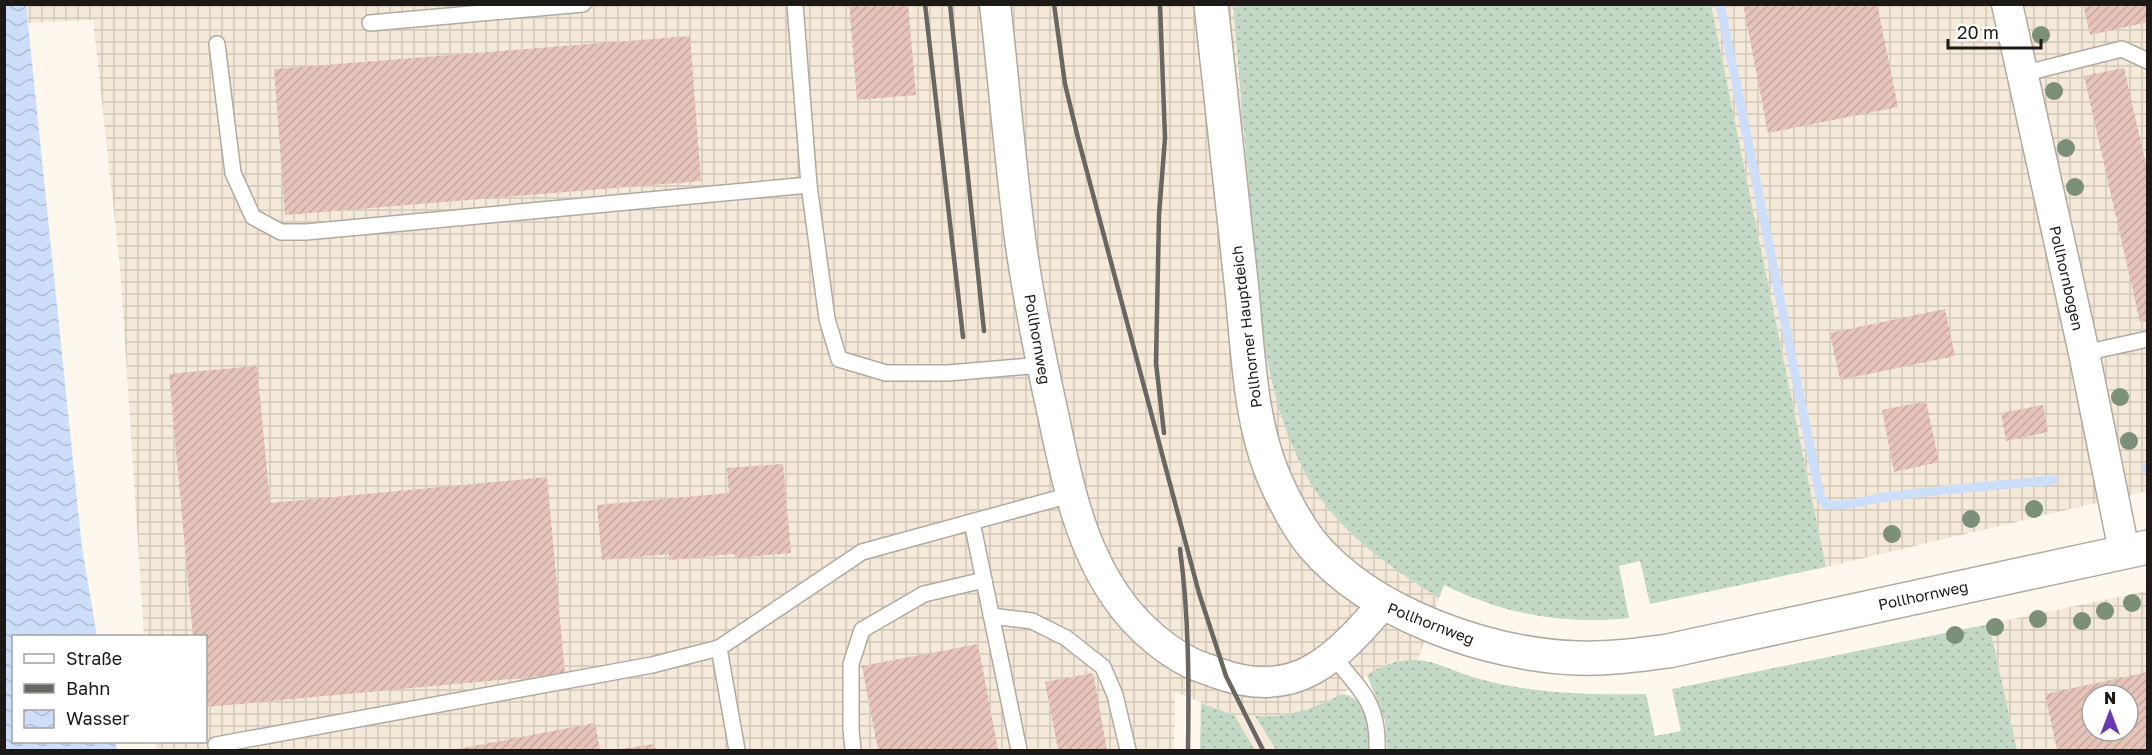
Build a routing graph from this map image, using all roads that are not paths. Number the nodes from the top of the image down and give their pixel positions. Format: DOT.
graph roads {
  1 [pos="583,4"];
  2 [pos="795,4"];
  3 [pos="995,4"];
  4 [pos="1211,4"];
  5 [pos="2007,4"];
  6 [pos="370,23"];
  7 [pos="217,44"];
  8 [pos="2148,61"];
  9 [pos="2022,74"];
  10 [pos="810,185"];
  11 [pos="2148,339"];
  12 [pos="2084,353"];
  13 [pos="1042,365"];
  14 [pos="1070,495"];
  15 [pos="972,522"];
  16 [pos="2136,549"];
  17 [pos="984,580"];
  18 [pos="1384,603"];
  19 [pos="991,616"];
  20 [pos="719,648"];
  21 [pos="1334,657"];
  22 [pos="217,750"];
  23 [pos="737,750"];
  24 [pos="854,750"];
  25 [pos="1020,750"];
  26 [pos="1128,750"];
  27 [pos="1377,750"];
  1 -- 6 [label="lane"];
  2 -- 10 [label="lane"];
  3 -- 13 [label="street, Pollhornweg"];
  4 -- 18 [label="main road, Pollhorner Hauptdeich"];
  5 -- 9 [label="street, Pollhornbogen"];
  7 -- 10 [label="lane"];
  8 -- 9 [label="lane"];
  9 -- 12 [label="street, Pollhornbogen"];
  10 -- 13 [label="lane"];
  11 -- 12 [label="lane"];
  12 -- 16 [label="street, Pollhornbogen"];
  13 -- 14 [label="street, Pollhornweg"];
  14 -- 15 [label="lane"];
  14 -- 21 [label="street, Pollhornweg"];
  15 -- 17 [label="lane"];
  15 -- 20 [label="lane"];
  16 -- 18 [label="main road, Pollhornweg"];
  17 -- 19 [label="lane"];
  17 -- 24 [label="lane"];
  18 -- 21 [label="street, Pollhornweg"];
  19 -- 25 [label="lane"];
  19 -- 26 [label="lane"];
  20 -- 22 [label="lane"];
  20 -- 23 [label="lane"];
  21 -- 27 [label="lane"];
}
